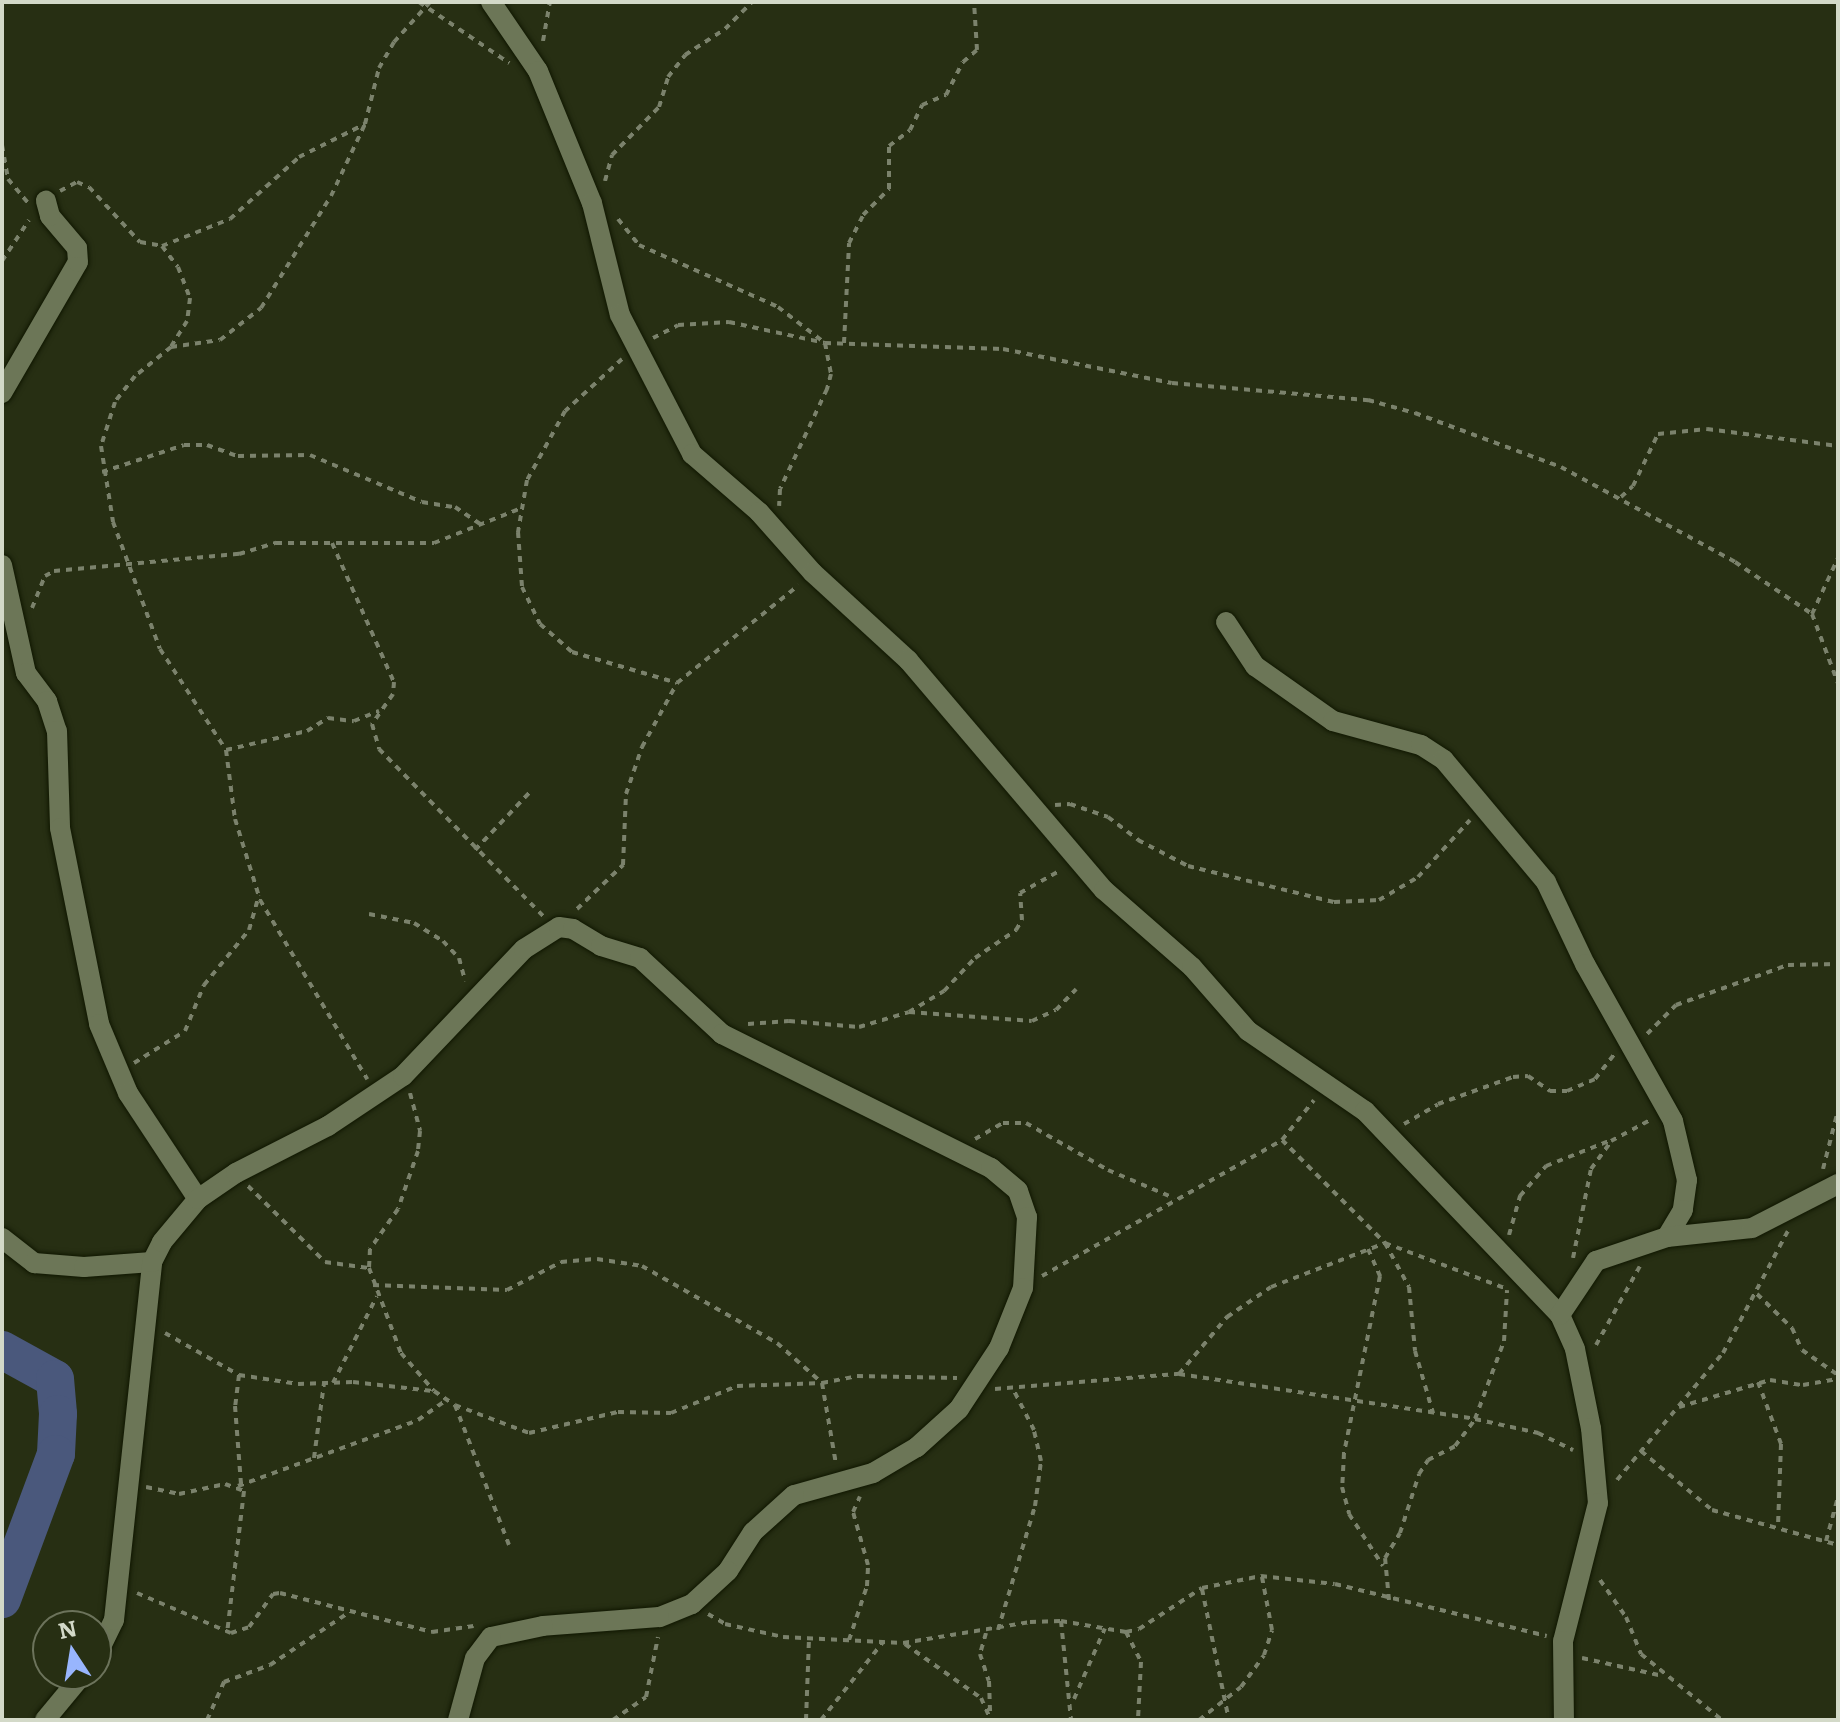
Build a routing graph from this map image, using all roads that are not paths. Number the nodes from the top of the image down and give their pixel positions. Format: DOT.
graph roads {
  1 [pos="491,2"];
  2 [pos="46,201"];
  3 [pos="2,393"];
  4 [pos="2,565"];
  5 [pos="1226,622"];
  6 [pos="1838,1184"];
  7 [pos="198,1199"];
  8 [pos="2,1238"];
  9 [pos="1659,1239"];
  10 [pos="152,1262"];
  11 [pos="1554,1308"];
  12 [pos="112,1624"];
  13 [pos="70,1690"];
  14 [pos="45,1720"];
  15 [pos="458,1720"];
  16 [pos="1564,1720"];
  1 -- 11 [label="street"];
  2 -- 3 [label="street"];
  4 -- 7 [label="street"];
  5 -- 9 [label="street"];
  6 -- 9 [label="street"];
  7 -- 10 [label="street"];
  7 -- 15 [label="street"];
  8 -- 10 [label="street"];
  9 -- 11 [label="street"];
  10 -- 12 [label="street"];
  11 -- 16 [label="street"];
  13 -- 14 [label="street"];
}
